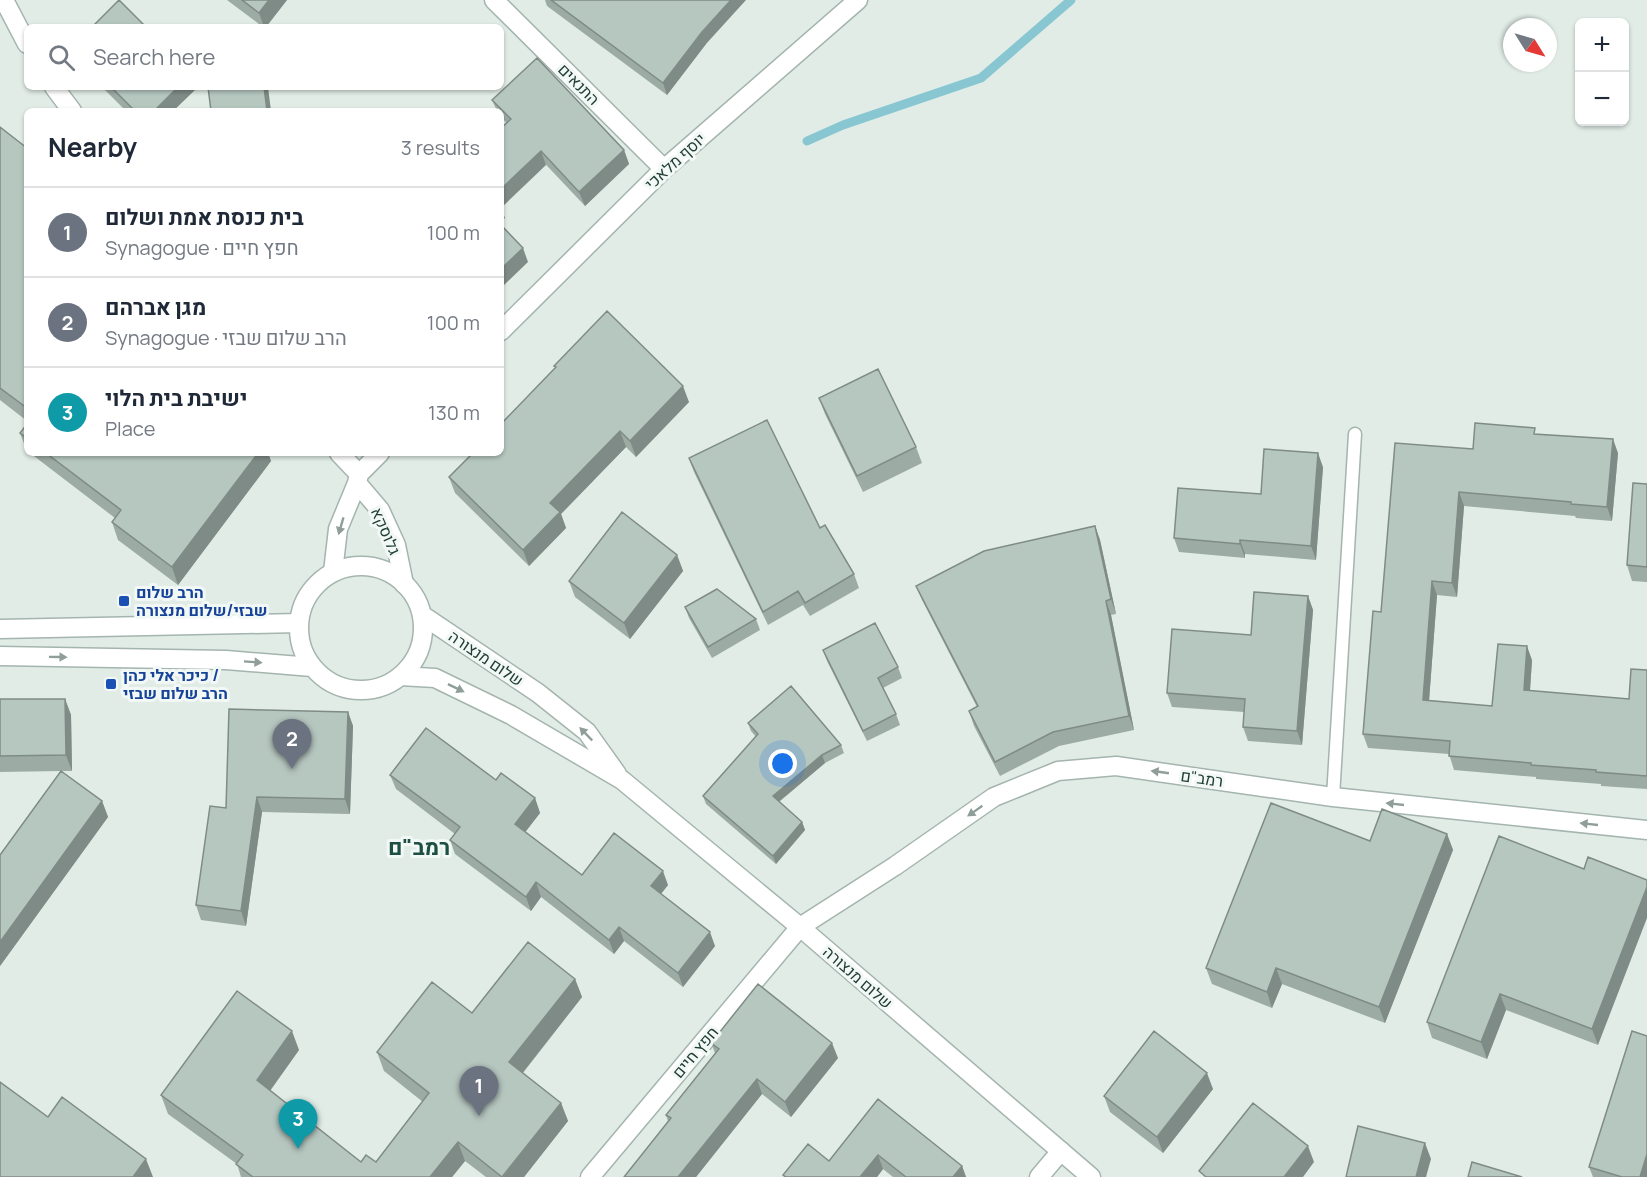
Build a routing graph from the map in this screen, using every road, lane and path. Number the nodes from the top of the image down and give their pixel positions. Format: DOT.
graph roads {
  1 [pos="4,0"];
  2 [pos="494,0"];
  3 [pos="858,0"];
  4 [pos="24,38"];
  5 [pos="56,90"];
  6 [pos="70,108"];
  7 [pos="664,169"];
  8 [pos="504,329"];
  9 [pos="1355,434"];
  10 [pos="341,456"];
  11 [pos="377,456"];
  12 [pos="358,478"];
  13 [pos="333,572"];
  14 [pos="404,584"];
  15 [pos="422,615"];
  16 [pos="299,623"];
  17 [pos="0,629"];
  18 [pos="0,656"];
  19 [pos="312,667"];
  20 [pos="400,676"];
  21 [pos="622,780"];
  22 [pos="1333,797"];
  23 [pos="1647,830"];
  24 [pos="800,927"];
  25 [pos="1061,1150"];
  26 [pos="590,1177"];
  27 [pos="1039,1177"];
  28 [pos="1091,1177"];
  1 -- 4 [label="street"];
  2 -- 7 [label="street, התנאים"];
  3 -- 7 [label="street, יוסף מלאכי"];
  5 -- 6 [label="street"];
  7 -- 8 [label="street, יוסף מלאכי"];
  9 -- 22 [label="lane"];
  10 -- 12 [label="street, גלוסקא"];
  11 -- 12 [label="street"];
  12 -- 13 [label="street, גלוסקא, one-way"];
  12 -- 14 [label="street, גלוסקא"];
  13 -- 14 [label="street"];
  13 -- 16 [label="street"];
  14 -- 15 [label="street"];
  15 -- 20 [label="street"];
  21 -- 15 [label="street, שלום מנצורה, one-way"];
  16 -- 17 [label="street"];
  16 -- 19 [label="street"];
  18 -- 19 [label="street, one-way"];
  19 -- 20 [label="street"];
  20 -- 21 [label="street, שלום מנצורה, one-way"];
  21 -- 24 [label="street, שלום מנצורה"];
  23 -- 22 [label="street, רמב\"ם, one-way"];
  22 -- 24 [label="street, רמב\"ם, one-way"];
  24 -- 25 [label="street, שלום מנצורה"];
  24 -- 26 [label="street, חפץ חיים"];
  25 -- 27 [label="street"];
  25 -- 28 [label="street, שלום מנצורה"];
}
